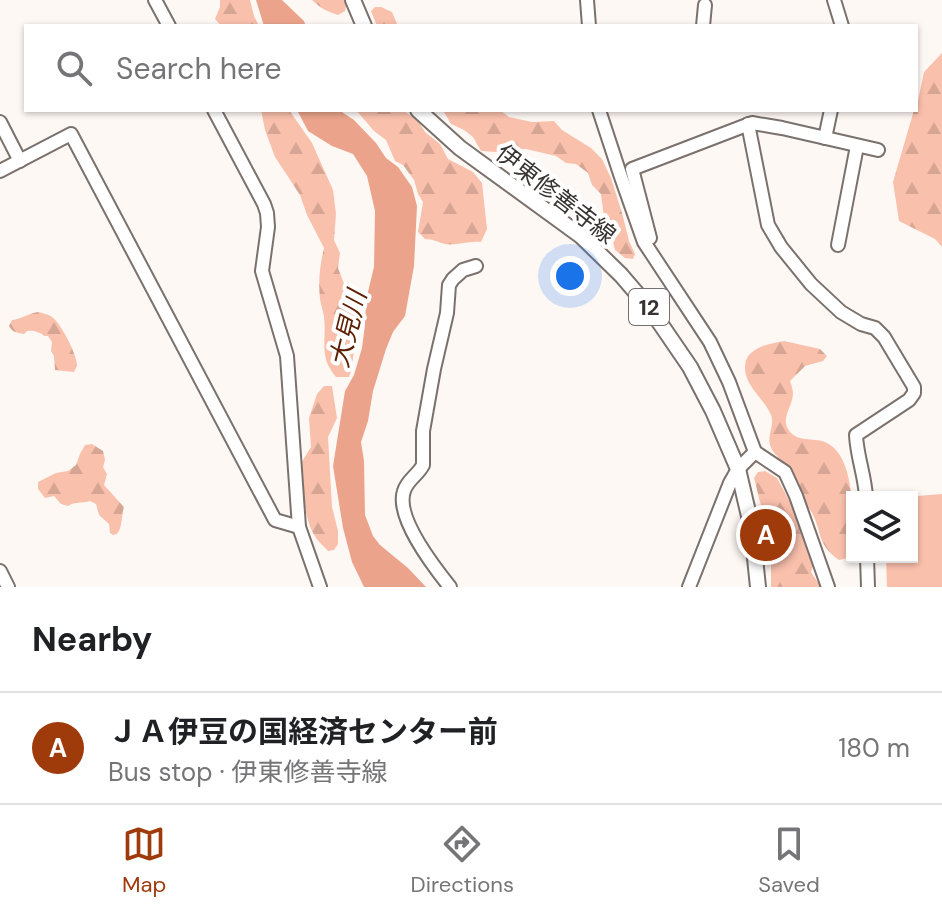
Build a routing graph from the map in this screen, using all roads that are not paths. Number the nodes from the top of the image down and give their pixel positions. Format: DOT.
graph roads {
  1 [pos="155,0"];
  2 [pos="353,0"];
  3 [pos="587,0"];
  4 [pos="834,0"];
  5 [pos="708,2"];
  6 [pos="168,24"];
  7 [pos="363,24"];
  8 [pos="589,24"];
  9 [pos="703,24"];
  10 [pos="841,24"];
  11 [pos="215,112"];
  12 [pos="420,112"];
  13 [pos="600,112"];
  14 [pos="831,112"];
  15 [pos="749,119"];
  16 [pos="0,122"];
  17 [pos="825,138"];
  18 [pos="857,146"];
  19 [pos="878,150"];
  20 [pos="20,161"];
  21 [pos="0,171"];
  22 [pos="644,242"];
  23 [pos="838,245"];
  24 [pos="476,266"];
  25 [pos="755,452"];
  26 [pos="738,469"];
  27 [pos="865,491"];
  28 [pos="299,527"];
  29 [pos="867,563"];
  30 [pos="0,571"];
  31 [pos="8,587"];
  32 [pos="320,587"];
  33 [pos="450,587"];
  34 [pos="689,587"];
  35 [pos="758,587"];
  36 [pos="828,587"];
  37 [pos="868,587"];
  1 -- 6 [label="street"];
  2 -- 7 [label="main road"];
  3 -- 8 [label="street"];
  4 -- 10 [label="street"];
  5 -- 9 [label="street"];
  11 -- 28 [label="street"];
  12 -- 26 [label="main road, 伊東修善寺線 / 12"];
  13 -- 22 [label="street"];
  14 -- 17 [label="street"];
  15 -- 17 [label="street"];
  15 -- 22 [label="street"];
  15 -- 27 [label="street"];
  16 -- 20 [label="street"];
  17 -- 18 [label="street"];
  18 -- 19 [label="street"];
  18 -- 23 [label="street"];
  20 -- 21 [label="street"];
  20 -- 28 [label="street"];
  22 -- 25 [label="street"];
  24 -- 33 [label="street"];
  25 -- 26 [label="street"];
  25 -- 36 [label="street"];
  26 -- 34 [label="street"];
  26 -- 35 [label="main road, 伊東修善寺線 / 12"];
  28 -- 32 [label="street"];
  29 -- 37 [label="street"];
  30 -- 31 [label="street"];
}
